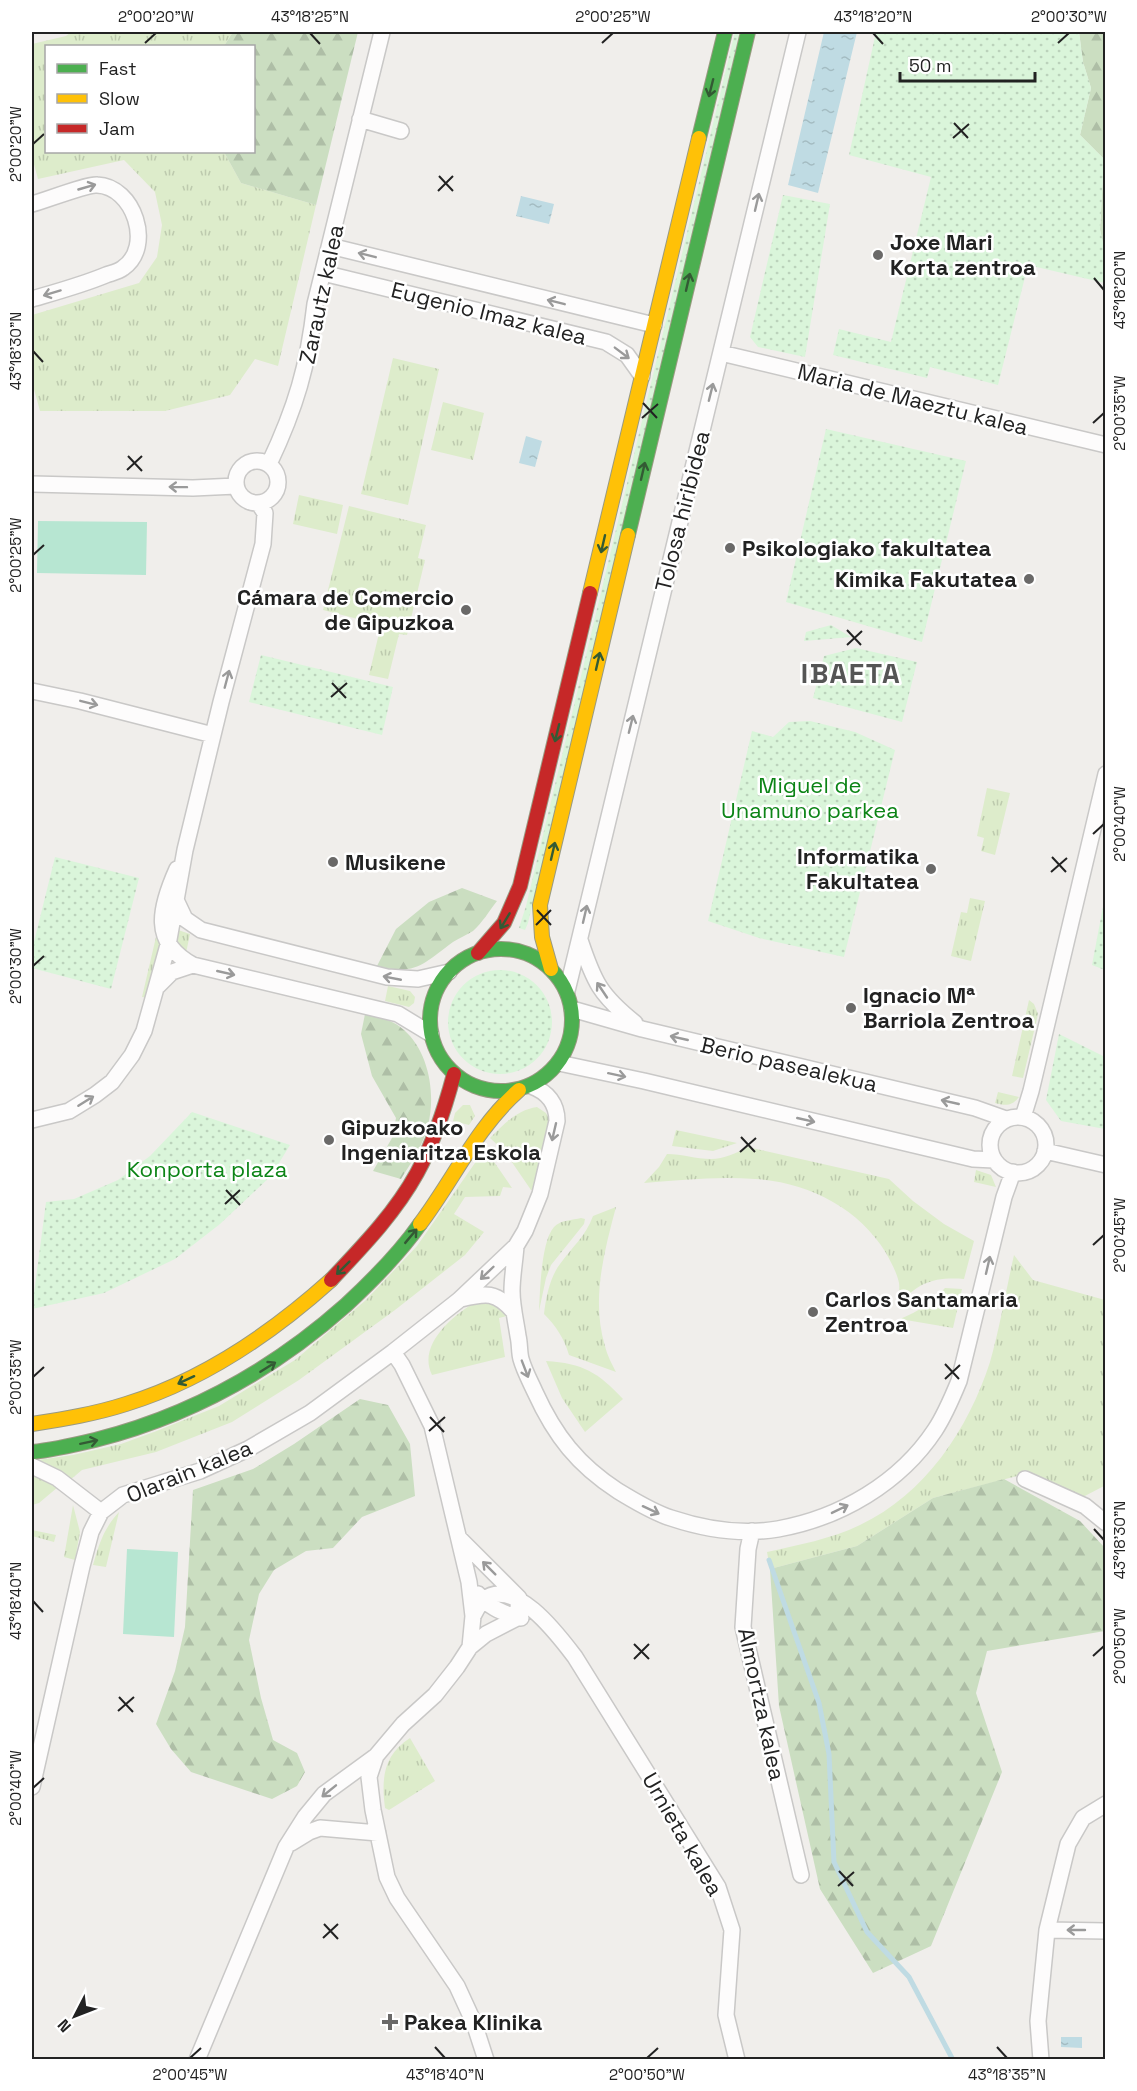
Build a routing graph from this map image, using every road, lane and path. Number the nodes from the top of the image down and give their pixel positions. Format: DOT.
graph roads {
  1 [pos="382,32"];
  2 [pos="725,32"];
  3 [pos="747,32"];
  4 [pos="798,32"];
  5 [pos="360,119"];
  6 [pos="401,131"];
  7 [pos="32,204"];
  8 [pos="330,246"];
  9 [pos="323,273"];
  10 [pos="32,299"];
  11 [pos="654,325"];
  12 [pos="721,353"];
  13 [pos="642,376"];
  14 [pos="1106,445"];
  15 [pos="269,464"];
  16 [pos="32,484"];
  17 [pos="236,486"];
  18 [pos="259,504"];
  19 [pos="32,691"];
  20 [pos="213,735"];
  21 [pos="1106,774"];
  22 [pos="185,850"];
  23 [pos="177,902"];
  24 [pos="579,939"];
  25 [pos="168,945"];
  26 [pos="478,953"];
  27 [pos="193,966"];
  28 [pos="551,969"];
  29 [pos="449,972"];
  30 [pos="157,989"];
  31 [pos="567,991"];
  32 [pos="572,1009"];
  33 [pos="642,1029"];
  34 [pos="431,1034"];
  35 [pos="559,1063"];
  36 [pos="454,1074"];
  37 [pos="525,1088"];
  38 [pos="1023,1117"];
  39 [pos="1006,1119"];
  40 [pos="32,1120"];
  41 [pos="1045,1152"];
  42 [pos="994,1160"];
  43 [pos="1106,1165"];
  44 [pos="1013,1172"];
  45 [pos="516,1246"];
  46 [pos="459,1300"];
  47 [pos="514,1312"];
  48 [pos="393,1352"];
  49 [pos="32,1424"];
  50 [pos="32,1452"];
  51 [pos="32,1466"];
  52 [pos="1025,1479"];
  53 [pos="101,1512"];
  54 [pos="1106,1523"];
  55 [pos="752,1531"];
  56 [pos="459,1538"];
  57 [pos="469,1582"];
  58 [pos="519,1598"];
  59 [pos="483,1600"];
  60 [pos="472,1616"];
  61 [pos="517,1618"];
  62 [pos="555,1631"];
  63 [pos="470,1647"];
  64 [pos="376,1756"];
  65 [pos="32,1787"];
  66 [pos="1106,1804"];
  67 [pos="378,1833"];
  68 [pos="286,1847"];
  69 [pos="801,1875"];
  70 [pos="1047,1930"];
  71 [pos="1106,1931"];
  72 [pos="197,2060"];
  73 [pos="486,2060"];
  74 [pos="737,2060"];
  75 [pos="1041,2060"];
  1 -- 5 [label="street, Zarautz kalea"];
  2 -- 11 [label="main road, one-way"];
  28 -- 3 [label="main road, Tolosa hiribidea, one-way"];
  12 -- 4 [label="street, Tolosa hiribidea, one-way"];
  5 -- 6 [label="street"];
  5 -- 8 [label="street, Zarautz kalea"];
  7 -- 10 [label="street, one-way"];
  8 -- 9 [label="street, Zarautz kalea"];
  11 -- 8 [label="street, Eugenio Imaz kalea, one-way"];
  9 -- 13 [label="street, Eugenio Imaz kalea, one-way"];
  9 -- 15 [label="street, Zarautz kalea"];
  11 -- 13 [label="main road"];
  12 -- 14 [label="street, Maria de Maeztu kalea"];
  24 -- 12 [label="street, Tolosa hiribidea, one-way"];
  13 -- 26 [label="main road, one-way"];
  15 -- 17 [label="street"];
  15 -- 18 [label="street"];
  17 -- 16 [label="street, one-way"];
  17 -- 18 [label="street"];
  20 -- 18 [label="street, one-way"];
  19 -- 20 [label="street, one-way"];
  20 -- 22 [label="street"];
  21 -- 38 [label="street"];
  22 -- 23 [label="street"];
  22 -- 25 [label="street"];
  23 -- 25 [label="street"];
  29 -- 23 [label="street, one-way"];
  24 -- 31 [label="street, Tolosa hiribidea"];
  33 -- 24 [label="street, one-way"];
  25 -- 27 [label="street"];
  25 -- 30 [label="street"];
  26 -- 28 [label="main road"];
  26 -- 29 [label="main road"];
  27 -- 30 [label="street"];
  27 -- 34 [label="street, one-way"];
  28 -- 31 [label="main road"];
  29 -- 34 [label="main road"];
  40 -- 30 [label="street, one-way"];
  31 -- 32 [label="main road"];
  32 -- 33 [label="street, Berio pasealekua"];
  32 -- 35 [label="main road"];
  39 -- 33 [label="street, Berio pasealekua, one-way"];
  34 -- 36 [label="main road"];
  35 -- 37 [label="main road"];
  35 -- 42 [label="street, one-way"];
  36 -- 37 [label="main road"];
  36 -- 49 [label="main road, one-way"];
  37 -- 45 [label="street, one-way"];
  50 -- 37 [label="main road, one-way"];
  38 -- 39 [label="street"];
  38 -- 41 [label="street"];
  39 -- 42 [label="street"];
  41 -- 43 [label="street"];
  41 -- 44 [label="street"];
  42 -- 44 [label="street"];
  55 -- 44 [label="street, one-way"];
  45 -- 46 [label="street, Olarain kalea, one-way"];
  45 -- 47 [label="street"];
  46 -- 47 [label="street"];
  46 -- 48 [label="street, Olarain kalea"];
  47 -- 55 [label="street, one-way"];
  48 -- 53 [label="street, Olarain kalea"];
  48 -- 56 [label="street"];
  51 -- 53 [label="street"];
  52 -- 54 [label="street"];
  53 -- 65 [label="street, Olarain kalea"];
  55 -- 69 [label="street, Almortza kalea"];
  56 -- 57 [label="street"];
  58 -- 56 [label="street, Urnieta kalea, one-way"];
  57 -- 59 [label="street"];
  57 -- 60 [label="street"];
  58 -- 59 [label="street"];
  58 -- 61 [label="street"];
  58 -- 62 [label="street, Urnieta kalea"];
  59 -- 60 [label="street"];
  59 -- 61 [label="street"];
  60 -- 63 [label="street"];
  61 -- 62 [label="street"];
  61 -- 63 [label="street"];
  62 -- 74 [label="street, Urnieta kalea"];
  63 -- 64 [label="street"];
  64 -- 67 [label="street"];
  64 -- 68 [label="street, one-way"];
  66 -- 70 [label="street"];
  67 -- 68 [label="street"];
  67 -- 73 [label="street"];
  68 -- 72 [label="street"];
  71 -- 70 [label="street, one-way"];
  70 -- 75 [label="street"];
}
